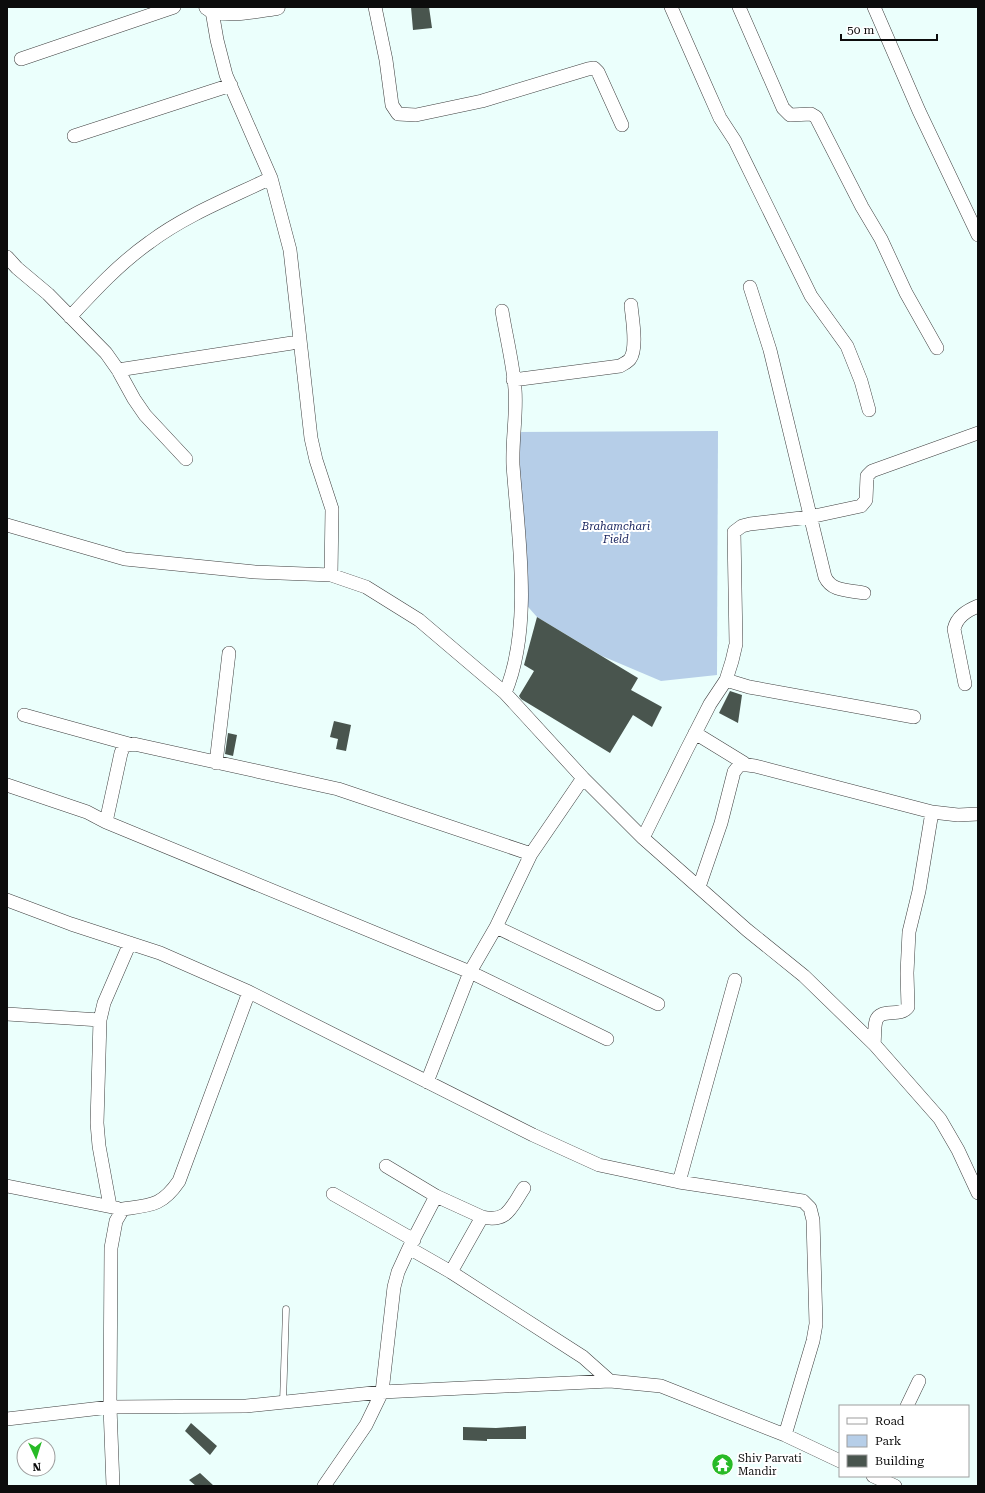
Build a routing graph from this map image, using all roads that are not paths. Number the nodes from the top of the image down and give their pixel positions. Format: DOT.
graph roads {
  1 [pos="174,7"];
  2 [pos="277,7"];
  3 [pos="375,7"];
  4 [pos="671,7"];
  5 [pos="739,7"];
  6 [pos="874,7"];
  7 [pos="210,9"];
  8 [pos="21,60"];
  9 [pos="231,85"];
  10 [pos="622,125"];
  11 [pos="74,136"];
  12 [pos="270,178"];
  13 [pos="978,234"];
  14 [pos="7,257"];
  15 [pos="750,287"];
  16 [pos="631,305"];
  17 [pos="502,311"];
  18 [pos="70,317"];
  19 [pos="292,343"];
  20 [pos="937,348"];
  21 [pos="118,370"];
  22 [pos="514,380"];
  23 [pos="869,410"];
  24 [pos="978,433"];
  25 [pos="186,459"];
  26 [pos="810,517"];
  27 [pos="7,524"];
  28 [pos="331,575"];
  29 [pos="864,593"];
  30 [pos="978,606"];
  31 [pos="229,653"];
  32 [pos="726,680"];
  33 [pos="965,684"];
  34 [pos="505,693"];
  35 [pos="24,715"];
  36 [pos="914,717"];
  37 [pos="695,733"];
  38 [pos="129,744"];
  39 [pos="216,763"];
  40 [pos="744,764"];
  41 [pos="583,778"];
  42 [pos="7,785"];
  43 [pos="932,812"];
  44 [pos="978,814"];
  45 [pos="106,822"];
  46 [pos="643,838"];
  47 [pos="531,854"];
  48 [pos="698,887"];
  49 [pos="7,900"];
  50 [pos="496,927"];
  51 [pos="130,943"];
  52 [pos="470,972"];
  53 [pos="735,980"];
  54 [pos="249,992"];
  55 [pos="658,1004"];
  56 [pos="7,1014"];
  57 [pos="100,1020"];
  58 [pos="607,1039"];
  59 [pos="874,1044"];
  60 [pos="427,1082"];
  61 [pos="386,1166"];
  62 [pos="679,1182"];
  63 [pos="7,1186"];
  64 [pos="524,1188"];
  65 [pos="978,1193"];
  66 [pos="334,1194"];
  67 [pos="436,1196"];
  68 [pos="116,1208"];
  69 [pos="482,1217"];
  70 [pos="412,1244"];
  71 [pos="451,1272"];
  72 [pos="286,1309"];
  73 [pos="610,1381"];
  74 [pos="919,1381"];
  75 [pos="382,1392"];
  76 [pos="283,1402"];
  77 [pos="907,1405"];
  78 [pos="110,1407"];
  79 [pos="7,1419"];
  80 [pos="785,1435"];
  81 [pos="839,1460"];
  82 [pos="876,1477"];
  83 [pos="113,1486"];
  84 [pos="324,1486"];
  85 [pos="894,1486"];
  1 -- 8 [label="street"];
  2 -- 7 [label="street"];
  3 -- 10 [label="street"];
  4 -- 23 [label="street"];
  5 -- 20 [label="street"];
  6 -- 13 [label="street"];
  7 -- 9 [label="street"];
  9 -- 11 [label="street"];
  9 -- 12 [label="street"];
  12 -- 18 [label="street"];
  12 -- 28 [label="street"];
  14 -- 18 [label="street"];
  15 -- 26 [label="street"];
  16 -- 22 [label="street"];
  17 -- 22 [label="street"];
  18 -- 21 [label="street"];
  19 -- 21 [label="street"];
  21 -- 25 [label="street"];
  22 -- 34 [label="street"];
  24 -- 26 [label="street"];
  26 -- 29 [label="street"];
  26 -- 32 [label="street"];
  27 -- 28 [label="street"];
  28 -- 34 [label="street"];
  30 -- 33 [label="street"];
  31 -- 39 [label="street"];
  32 -- 36 [label="street"];
  32 -- 37 [label="street"];
  34 -- 41 [label="street"];
  35 -- 38 [label="street"];
  37 -- 40 [label="street"];
  37 -- 46 [label="street"];
  38 -- 39 [label="street"];
  38 -- 45 [label="street"];
  39 -- 47 [label="street"];
  40 -- 43 [label="street"];
  40 -- 48 [label="street"];
  41 -- 46 [label="street"];
  41 -- 47 [label="street"];
  42 -- 45 [label="street"];
  43 -- 44 [label="street"];
  43 -- 59 [label="street"];
  45 -- 52 [label="street"];
  46 -- 48 [label="street"];
  47 -- 50 [label="street"];
  48 -- 59 [label="street"];
  49 -- 51 [label="street"];
  50 -- 52 [label="street"];
  50 -- 55 [label="street"];
  51 -- 54 [label="street"];
  51 -- 57 [label="street"];
  52 -- 58 [label="street"];
  52 -- 60 [label="street"];
  53 -- 62 [label="street"];
  54 -- 60 [label="street"];
  54 -- 68 [label="street"];
  56 -- 57 [label="street"];
  57 -- 68 [label="street"];
  59 -- 65 [label="street"];
  60 -- 62 [label="street"];
  61 -- 67 [label="street"];
  62 -- 80 [label="street"];
  63 -- 68 [label="street"];
  64 -- 69 [label="street"];
  66 -- 70 [label="street"];
  67 -- 69 [label="street"];
  67 -- 70 [label="street"];
  68 -- 78 [label="street"];
  69 -- 71 [label="street"];
  70 -- 71 [label="street"];
  70 -- 75 [label="street"];
  71 -- 73 [label="street"];
  72 -- 76 [label="lane"];
  73 -- 75 [label="street"];
  73 -- 80 [label="street"];
  74 -- 77 [label="street"];
  75 -- 76 [label="street"];
  75 -- 84 [label="street"];
  76 -- 78 [label="street"];
  78 -- 79 [label="street"];
  78 -- 83 [label="street"];
  80 -- 81 [label="street"];
  82 -- 85 [label="street"];
}
